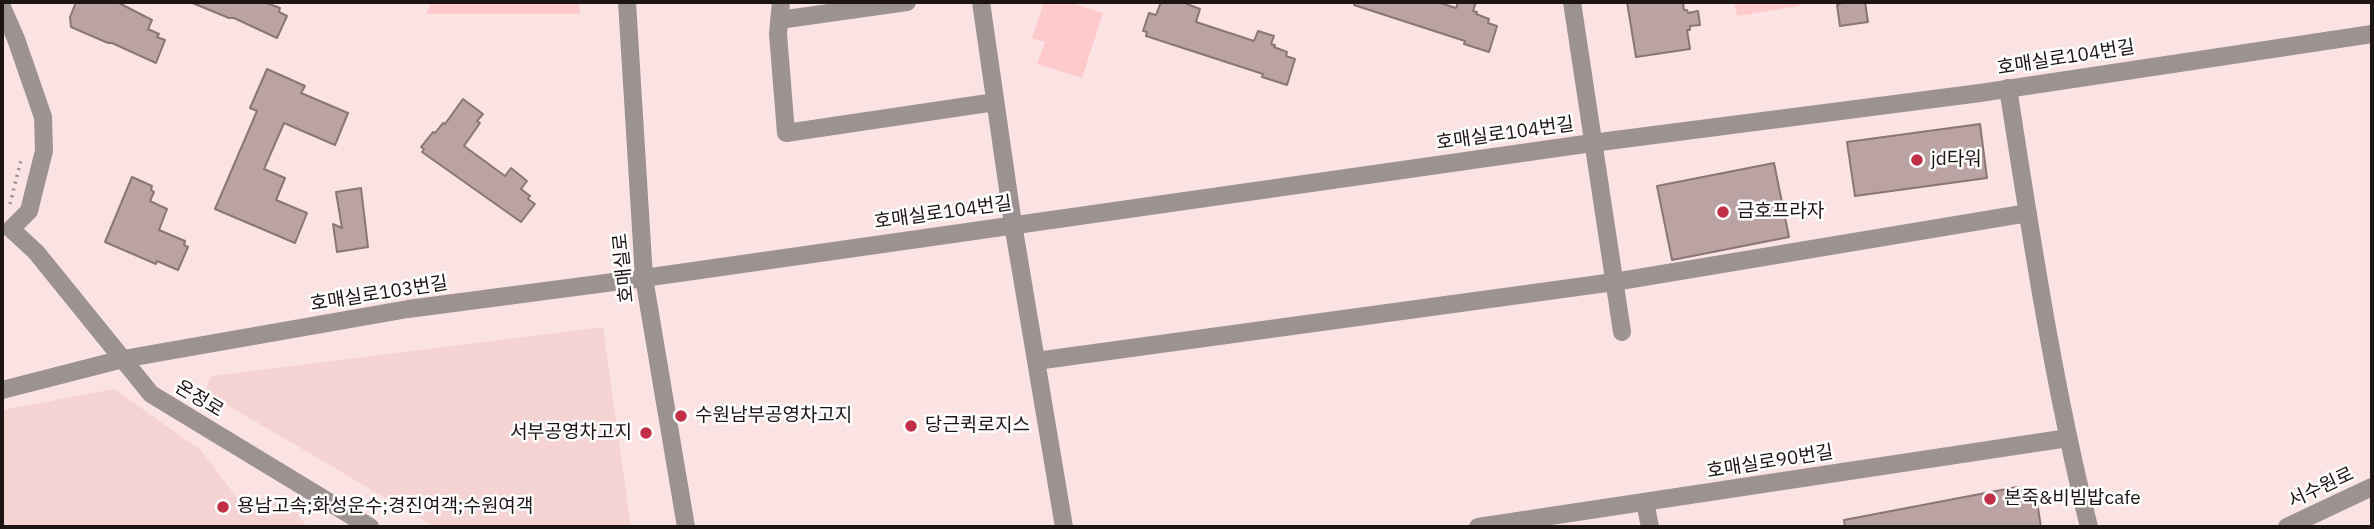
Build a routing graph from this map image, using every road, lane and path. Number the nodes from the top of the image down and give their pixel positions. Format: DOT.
graph roads {
  1 [pos="627,2"];
  2 [pos="906,2"];
  3 [pos="981,2"];
  4 [pos="1572,2"];
  5 [pos="2,8"];
  6 [pos="780,11"];
  7 [pos="2372,34"];
  8 [pos="2008,88"];
  9 [pos="995,102"];
  10 [pos="1592,143"];
  11 [pos="2028,213"];
  12 [pos="1013,224"];
  13 [pos="644,278"];
  14 [pos="1614,282"];
  15 [pos="1622,332"];
  16 [pos="123,359"];
  17 [pos="1036,361"];
  18 [pos="2,390"];
  19 [pos="2068,438"];
  20 [pos="2372,488"];
  21 [pos="1645,502"];
  22 [pos="370,527"];
  23 [pos="686,527"];
  24 [pos="1064,527"];
  25 [pos="1478,527"];
  26 [pos="1650,527"];
  27 [pos="2089,527"];
  28 [pos="2287,527"];
  1 -- 13 [label="street, 호매실로"];
  2 -- 6 [label="street"];
  3 -- 9 [label="street"];
  4 -- 10 [label="street"];
  5 -- 16 [label="street, 온정로"];
  6 -- 9 [label="street"];
  7 -- 8 [label="street, 호매실로104번길"];
  8 -- 10 [label="street, 호매실로104번길"];
  8 -- 11 [label="street"];
  9 -- 12 [label="street"];
  10 -- 12 [label="street, 호매실로104번길"];
  10 -- 14 [label="street"];
  11 -- 14 [label="street"];
  11 -- 19 [label="street"];
  12 -- 13 [label="street, 호매실로104번길"];
  12 -- 17 [label="street"];
  13 -- 16 [label="street, 호매실로103번길"];
  13 -- 23 [label="street, 호매실로"];
  14 -- 15 [label="street"];
  14 -- 17 [label="street"];
  16 -- 18 [label="street"];
  16 -- 22 [label="street, 온정로"];
  17 -- 24 [label="street"];
  19 -- 21 [label="street, 호매실로90번길"];
  19 -- 27 [label="street"];
  20 -- 28 [label="street, 서수원로"];
  21 -- 25 [label="street, 호매실로90번길"];
  21 -- 26 [label="street"];
}
